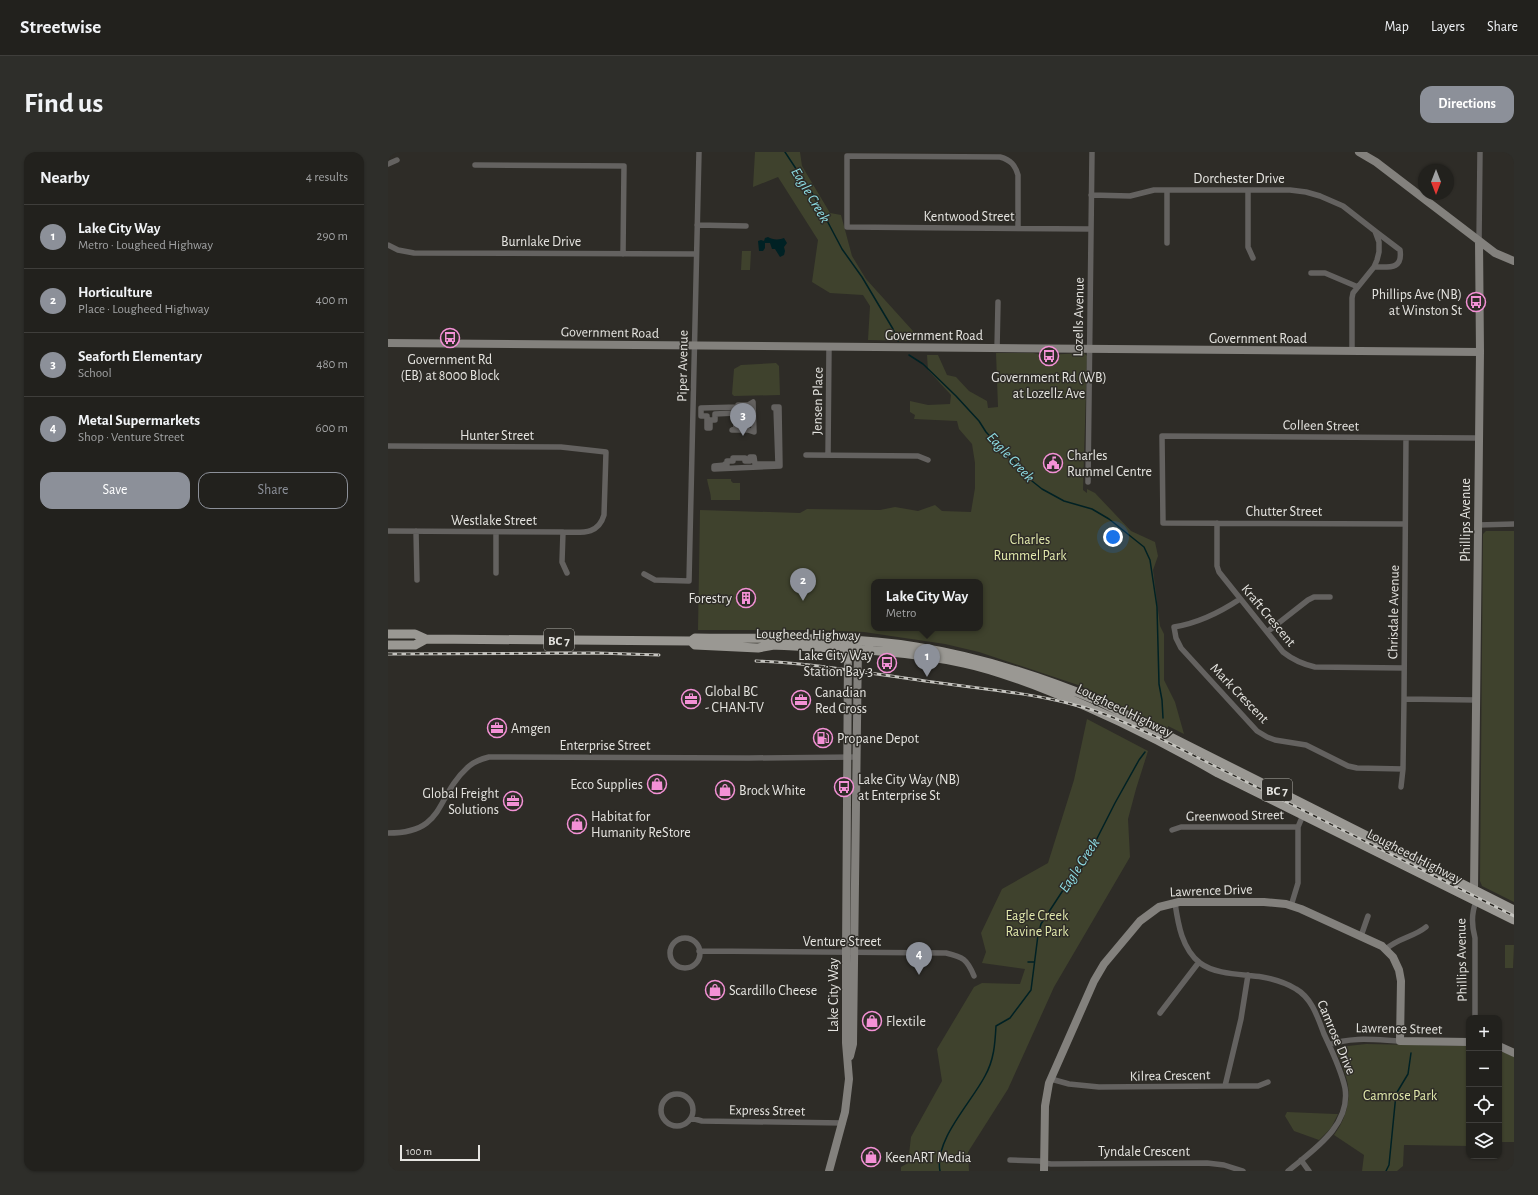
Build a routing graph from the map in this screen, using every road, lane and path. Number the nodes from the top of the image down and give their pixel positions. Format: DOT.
graph roads {
  1 [pos="699,152"];
  2 [pos="1092,152"];
  3 [pos="1358,152"];
  4 [pos="1480,152"];
  5 [pos="397,160"];
  6 [pos="388,164"];
  7 [pos="475,165"];
  8 [pos="1168,190"];
  9 [pos="1248,190"];
  10 [pos="1091,195"];
  11 [pos="697,225"];
  12 [pos="746,226"];
  13 [pos="1018,228"];
  14 [pos="1091,229"];
  15 [pos="1375,231"];
  16 [pos="1479,241"];
  17 [pos="1167,243"];
  18 [pos="388,244"];
  19 [pos="623,254"];
  20 [pos="696,254"];
  21 [pos="1253,258"];
  22 [pos="1514,261"];
  23 [pos="1374,268"];
  24 [pos="1311,273"];
  25 [pos="1358,286"];
  26 [pos="998,302"];
  27 [pos="388,343"];
  28 [pos="694,346"];
  29 [pos="829,348"];
  30 [pos="997,349"];
  31 [pos="1090,349"];
  32 [pos="1352,351"];
  33 [pos="1480,352"];
  34 [pos="754,432"];
  35 [pos="1406,438"];
  36 [pos="1478,438"];
  37 [pos="388,446"];
  38 [pos="806,455"];
  39 [pos="828,455"];
  40 [pos="928,460"];
  41 [pos="780,466"];
  42 [pos="1088,482"];
  43 [pos="1163,523"];
  44 [pos="1217,523"];
  45 [pos="1405,524"];
  46 [pos="1514,524"];
  47 [pos="1478,525"];
  48 [pos="599,526"];
  49 [pos="388,531"];
  50 [pos="416,531"];
  51 [pos="496,532"];
  52 [pos="563,532"];
  53 [pos="496,573"];
  54 [pos="567,573"];
  55 [pos="644,574"];
  56 [pos="417,580"];
  57 [pos="1240,598"];
  58 [pos="1330,598"];
  59 [pos="1267,632"];
  60 [pos="388,634"];
  61 [pos="426,639"];
  62 [pos="691,641"];
  63 [pos="848,644"];
  64 [pos="388,645"];
  65 [pos="858,645"];
  66 [pos="758,648"];
  67 [pos="848,659"];
  68 [pos="1404,668"];
  69 [pos="1404,700"];
  70 [pos="1476,700"];
  71 [pos="856,757"];
  72 [pos="847,758"];
  73 [pos="1403,769"];
  74 [pos="1400,787"];
  75 [pos="1303,816"];
  76 [pos="1298,827"];
  77 [pos="1172,830"];
  78 [pos="388,833"];
  79 [pos="1474,889"];
  80 [pos="1476,902"];
  81 [pos="1175,903"];
  82 [pos="1291,906"];
  83 [pos="1514,910"];
  84 [pos="1368,916"];
  85 [pos="1514,920"];
  86 [pos="1426,927"];
  87 [pos="1361,936"];
  88 [pos="1386,949"];
  89 [pos="699,951"];
  90 [pos="850,953"];
  91 [pos="1200,962"];
  92 [pos="1248,975"];
  93 [pos="974,976"];
  94 [pos="1160,1013"];
  95 [pos="1475,1015"];
  96 [pos="1400,1041"];
  97 [pos="1466,1042"];
  98 [pos="1329,1045"];
  99 [pos="1502,1047"];
  100 [pos="1514,1053"];
  101 [pos="1051,1079"];
  102 [pos="1268,1082"];
  103 [pos="1225,1086"];
  104 [pos="691,1118"];
  105 [pos="843,1123"];
  106 [pos="1010,1160"];
  107 [pos="1301,1160"];
  108 [pos="1044,1167"];
  109 [pos="829,1171"];
  110 [pos="1243,1171"];
  111 [pos="1288,1171"];
  112 [pos="1309,1171"];
  1 -- 11 [label="street, Piper Avenue"];
  2 -- 10 [label="street, Lozells Avenue"];
  3 -- 16 [label="street"];
  4 -- 16 [label="street, Phillips Avenue"];
  5 -- 6 [label="street"];
  7 -- 19 [label="street"];
  8 -- 9 [label="street, Dorchester Drive"];
  8 -- 10 [label="street, Dorchester Drive"];
  8 -- 17 [label="street"];
  9 -- 15 [label="street, Dorchester Drive"];
  9 -- 21 [label="street"];
  10 -- 14 [label="street, Lozells Avenue"];
  11 -- 12 [label="street"];
  11 -- 20 [label="street, Piper Avenue"];
  13 -- 13 [label="street, Kentwood Street"];
  13 -- 14 [label="street, Kentwood Street"];
  14 -- 31 [label="street, Lozells Avenue"];
  15 -- 23 [label="street"];
  15 -- 23 [label="street, Dorchester Drive"];
  16 -- 22 [label="street"];
  16 -- 33 [label="street, Phillips Avenue"];
  18 -- 19 [label="street, Burnlake Drive"];
  19 -- 20 [label="street, Burnlake Drive"];
  20 -- 28 [label="street, Piper Avenue"];
  23 -- 25 [label="street"];
  24 -- 25 [label="street"];
  25 -- 32 [label="street"];
  26 -- 30 [label="street"];
  27 -- 28 [label="street, Government Road"];
  28 -- 29 [label="street, Government Road"];
  28 -- 55 [label="street, Piper Avenue"];
  29 -- 30 [label="street, Government Road"];
  29 -- 39 [label="street, Jensen Place"];
  30 -- 31 [label="street, Government Road"];
  31 -- 32 [label="street, Government Road"];
  31 -- 42 [label="street, Lozells Avenue"];
  32 -- 33 [label="street, Government Road"];
  33 -- 36 [label="street, Phillips Avenue"];
  34 -- 34 [label="street"];
  35 -- 36 [label="street, Colleen Street"];
  35 -- 43 [label="street, Colleen Street"];
  35 -- 45 [label="street, Chrisdale Avenue"];
  36 -- 47 [label="street, Phillips Avenue"];
  37 -- 48 [label="street, Hunter Street"];
  38 -- 39 [label="street, Jensen Place"];
  39 -- 40 [label="street, Jensen Place"];
  41 -- 41 [label="street"];
  43 -- 44 [label="street, Chutter Street"];
  44 -- 45 [label="street, Chutter Street"];
  44 -- 57 [label="street, Kraft Crescent"];
  45 -- 68 [label="street, Chrisdale Avenue"];
  46 -- 47 [label="street"];
  47 -- 70 [label="street, Phillips Avenue"];
  48 -- 52 [label="street, Westlake Street"];
  49 -- 50 [label="street, Westlake Street"];
  50 -- 51 [label="street, Westlake Street"];
  50 -- 56 [label="street"];
  51 -- 52 [label="street, Westlake Street"];
  51 -- 53 [label="street"];
  52 -- 54 [label="street"];
  57 -- 59 [label="street, Kraft Crescent"];
  57 -- 73 [label="street, Mark Crescent"];
  58 -- 59 [label="street"];
  59 -- 68 [label="street, Kraft Crescent"];
  60 -- 61 [label="main road, Lougheed Highway / BC 7"];
  61 -- 62 [label="main road, Lougheed Highway / BC 7"];
  61 -- 64 [label="main road, Lougheed Highway / BC 7"];
  62 -- 63 [label="main road, Lougheed Highway / BC 7"];
  62 -- 66 [label="main road, Lougheed Highway / BC 7"];
  63 -- 65 [label="main road, Lougheed Highway / BC 7"];
  63 -- 66 [label="main road, Lougheed Highway / BC 7"];
  63 -- 67 [label="street, Lake City Way"];
  65 -- 71 [label="street, Lake City Way"];
  65 -- 75 [label="main road, Lougheed Highway / BC 7"];
  65 -- 79 [label="main road, Lougheed Highway / BC 7"];
  66 -- 67 [label="main road"];
  67 -- 72 [label="street, Lake City Way"];
  68 -- 69 [label="street, Chrisdale Avenue"];
  69 -- 70 [label="street"];
  69 -- 73 [label="street, Chrisdale Avenue"];
  70 -- 79 [label="street, Phillips Avenue"];
  71 -- 72 [label="street, Enterprise Street"];
  71 -- 90 [label="street, Lake City Way"];
  72 -- 78 [label="street, Enterprise Street"];
  72 -- 90 [label="street, Lake City Way"];
  73 -- 74 [label="street, Chrisdale Avenue"];
  75 -- 76 [label="street"];
  75 -- 80 [label="main road, Lougheed Highway / BC 7"];
  76 -- 77 [label="street, Greenwood Street"];
  76 -- 82 [label="street"];
  79 -- 83 [label="main road, Lougheed Highway / BC 7"];
  80 -- 85 [label="main road, Lougheed Highway / BC 7"];
  80 -- 95 [label="street, Phillips Avenue"];
  81 -- 82 [label="street, Lawrence Drive"];
  81 -- 91 [label="street, Camrose Drive"];
  81 -- 101 [label="street, Lawrence Drive"];
  82 -- 87 [label="street, Lawrence Drive"];
  84 -- 87 [label="street"];
  86 -- 88 [label="street"];
  87 -- 88 [label="street, Lawrence Drive"];
  88 -- 96 [label="street, Lawrence Drive"];
  89 -- 89 [label="street"];
  89 -- 90 [label="street, Venture Street"];
  90 -- 93 [label="street, Venture Street"];
  90 -- 105 [label="street, Lake City Way"];
  91 -- 92 [label="street, Camrose Drive"];
  91 -- 94 [label="street"];
  92 -- 98 [label="street, Camrose Drive"];
  92 -- 103 [label="street, Kilrea Crescent"];
  96 -- 97 [label="street, Lawrence Street"];
  96 -- 98 [label="street, Lawrence Street"];
  98 -- 107 [label="street, Camrose Drive"];
  99 -- 100 [label="street"];
  101 -- 103 [label="street, Kilrea Crescent"];
  101 -- 108 [label="street, Lawrence Drive"];
  102 -- 103 [label="street"];
  104 -- 104 [label="street"];
  104 -- 105 [label="street, Express Street"];
  105 -- 109 [label="street, Lake City Way"];
  106 -- 108 [label="street, Tyndale Crescent"];
  107 -- 111 [label="street, Camrose Drive"];
  107 -- 112 [label="street"];
  108 -- 110 [label="street, Tyndale Crescent"];
}
